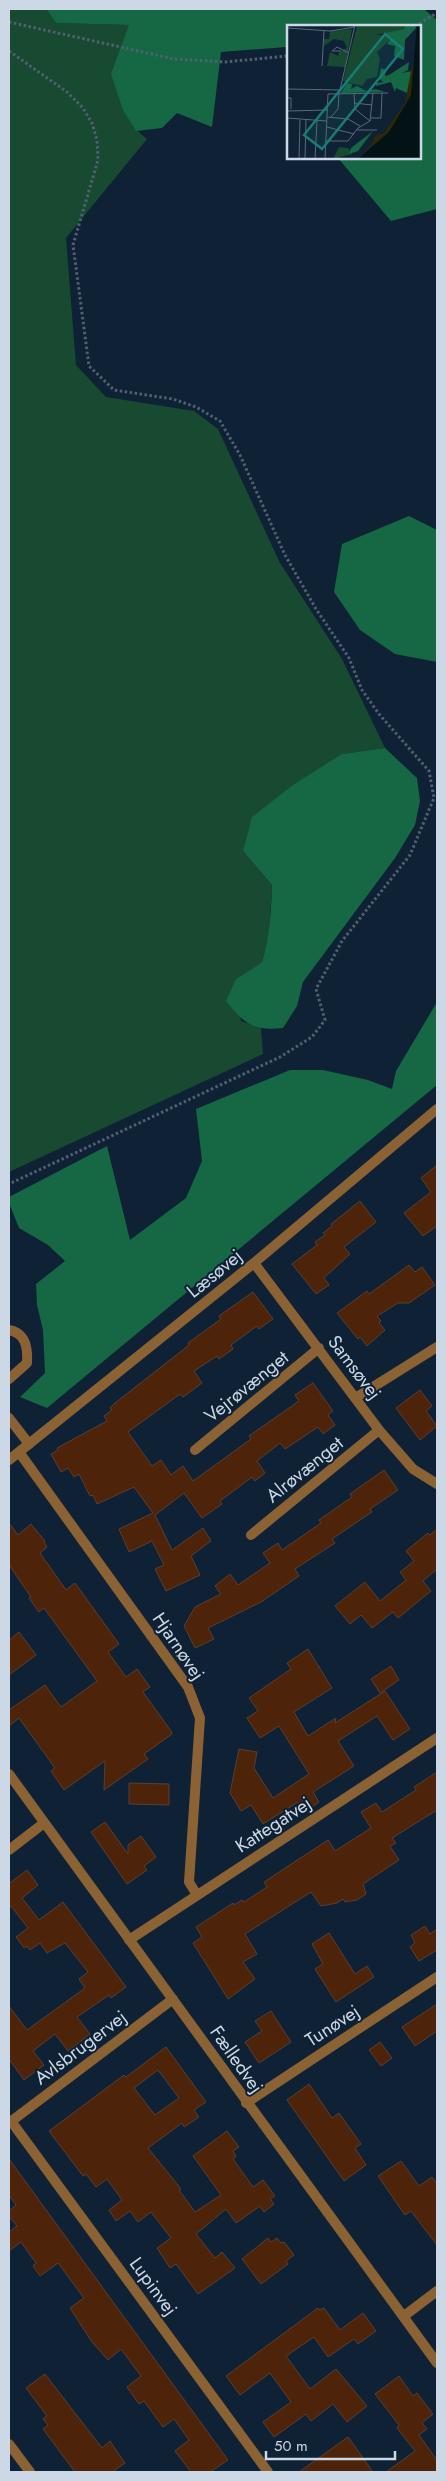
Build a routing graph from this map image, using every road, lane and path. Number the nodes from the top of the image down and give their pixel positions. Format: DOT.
graph roads {
  1 [pos="437,13"];
  2 [pos="9,22"];
  3 [pos="417,25"];
  4 [pos="9,51"];
  5 [pos="287,56"];
  6 [pos="437,1109"];
  7 [pos="9,1184"];
  8 [pos="254,1263"];
  9 [pos="9,1330"];
  10 [pos="437,1347"];
  11 [pos="319,1348"];
  12 [pos="9,1379"];
  13 [pos="357,1397"];
  14 [pos="9,1418"];
  15 [pos="379,1430"];
  16 [pos="29,1444"];
  17 [pos="195,1450"];
  18 [pos="19,1452"];
  19 [pos="9,1460"];
  20 [pos="437,1484"];
  21 [pos="251,1535"];
  22 [pos="437,1738"];
  23 [pos="9,1774"];
  24 [pos="44,1823"];
  25 [pos="9,1850"];
  26 [pos="197,1895"];
  27 [pos="129,1940"];
  28 [pos="437,1976"];
  29 [pos="173,1999"];
  30 [pos="246,2103"];
  31 [pos="10,2122"];
  32 [pos="437,2291"];
  33 [pos="404,2316"];
  34 [pos="437,2363"];
  35 [pos="9,2444"];
  36 [pos="30,2472"];
  37 [pos="268,2472"];
  1 -- 3 [label="path"];
  2 -- 5 [label="path"];
  4 -- 7 [label="path"];
  6 -- 8 [label="street, Læsøvej"];
  8 -- 11 [label="street, Samsøvej"];
  8 -- 16 [label="street, Læsøvej"];
  9 -- 12 [label="street"];
  10 -- 13 [label="street"];
  11 -- 13 [label="street, Samsøvej"];
  11 -- 17 [label="street, Vejrøvænget"];
  13 -- 15 [label="street, Samsøvej"];
  14 -- 16 [label="street"];
  15 -- 20 [label="street, Samsøvej"];
  15 -- 21 [label="street, Alrøvænget"];
  16 -- 18 [label="street, Læsøvej"];
  18 -- 19 [label="street, Læsøvej"];
  18 -- 26 [label="street, Hjarnøvej"];
  22 -- 26 [label="street, Kattegatvej"];
  23 -- 24 [label="street, Fælledvej"];
  24 -- 25 [label="street"];
  24 -- 27 [label="street, Fælledvej"];
  26 -- 27 [label="street, Kattegatvej"];
  27 -- 29 [label="street, Fælledvej"];
  28 -- 30 [label="street, Tunøvej"];
  29 -- 30 [label="street, Fælledvej"];
  29 -- 31 [label="street, Avlsbrugervej"];
  30 -- 33 [label="street, Fælledvej"];
  31 -- 37 [label="street, Lupinvej"];
  32 -- 33 [label="street"];
  33 -- 34 [label="street, Fælledvej"];
  35 -- 36 [label="street"];
}
